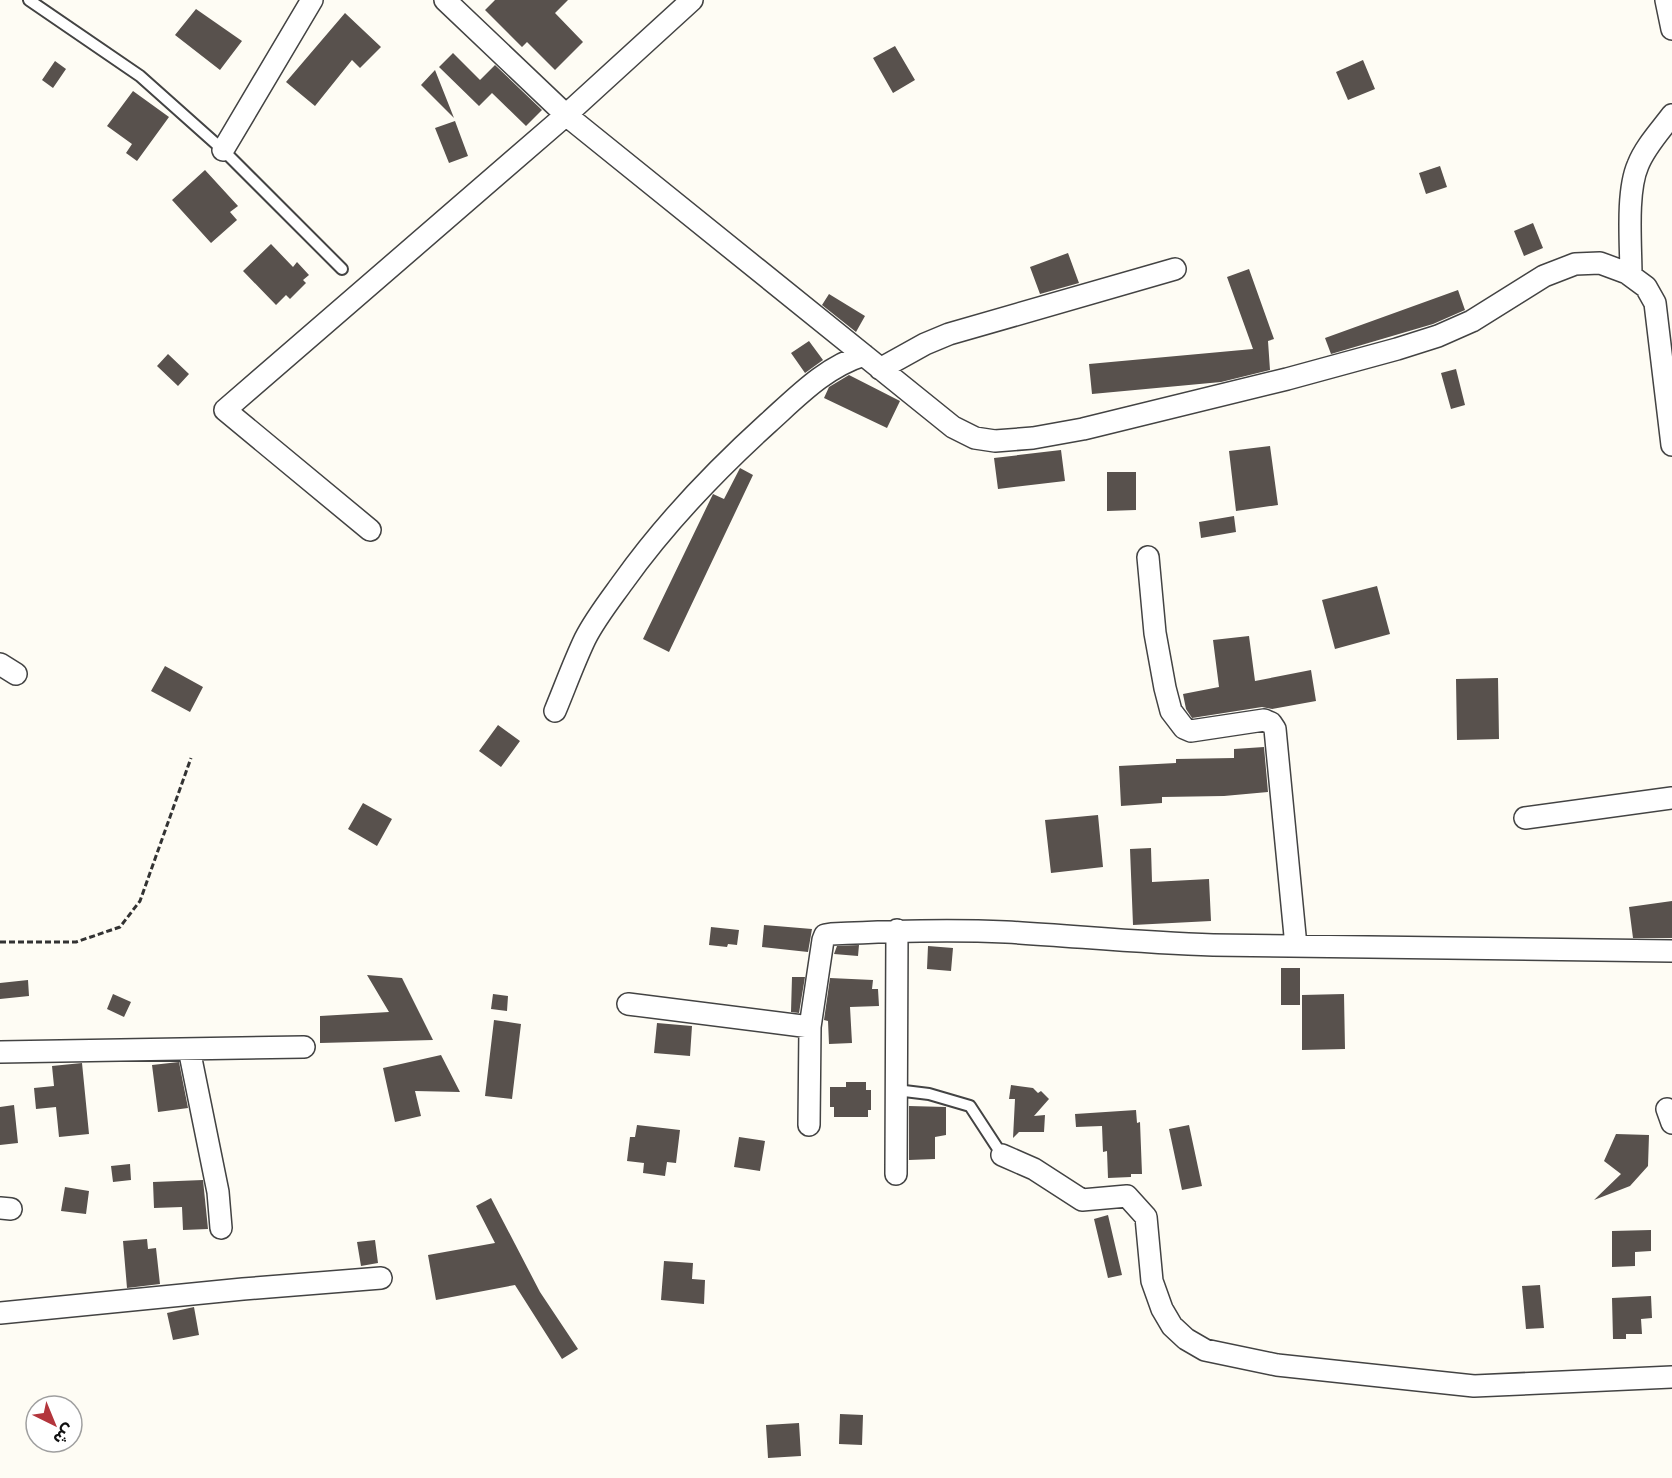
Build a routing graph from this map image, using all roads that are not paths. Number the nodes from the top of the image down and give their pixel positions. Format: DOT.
graph roads {
  1 [pos="29,0"];
  2 [pos="312,0"];
  3 [pos="445,0"];
  4 [pos="692,0"];
  5 [pos="1666,0"];
  6 [pos="1672,27"];
  7 [pos="566,115"];
  8 [pos="1672,115"];
  9 [pos="223,150"];
  10 [pos="342,269"];
  11 [pos="1175,269"];
  12 [pos="1631,276"];
  13 [pos="864,355"];
  14 [pos="880,369"];
  15 [pos="1672,445"];
  16 [pos="370,530"];
  17 [pos="1149,557"];
  18 [pos="555,711"];
  19 [pos="1672,798"];
  20 [pos="1525,818"];
  21 [pos="897,930"];
  22 [pos="1296,946"];
  23 [pos="1672,951"];
  24 [pos="628,1004"];
  25 [pos="810,1027"];
  26 [pos="304,1047"];
  27 [pos="189,1049"];
  28 [pos="0,1052"];
  29 [pos="896,1090"];
  30 [pos="809,1125"];
  31 [pos="1002,1155"];
  32 [pos="896,1174"];
  33 [pos="221,1228"];
  34 [pos="381,1278"];
  35 [pos="0,1313"];
  36 [pos="1672,1377"];
  1 -- 9 [label="lane"];
  2 -- 9 [label="street"];
  3 -- 7 [label="street"];
  4 -- 7 [label="street"];
  5 -- 6 [label="street"];
  7 -- 13 [label="street"];
  7 -- 16 [label="street"];
  8 -- 12 [label="street"];
  9 -- 10 [label="lane"];
  11 -- 14 [label="street"];
  12 -- 14 [label="street"];
  12 -- 15 [label="street"];
  13 -- 14 [label="street"];
  13 -- 18 [label="street"];
  17 -- 22 [label="street"];
  19 -- 20 [label="street"];
  21 -- 22 [label="street"];
  21 -- 25 [label="street"];
  21 -- 29 [label="street"];
  22 -- 23 [label="street"];
  24 -- 25 [label="street"];
  25 -- 30 [label="street"];
  26 -- 27 [label="street"];
  27 -- 28 [label="street"];
  27 -- 33 [label="street"];
  29 -- 31 [label="lane"];
  29 -- 32 [label="street"];
  31 -- 36 [label="street"];
  34 -- 35 [label="street"];
}
